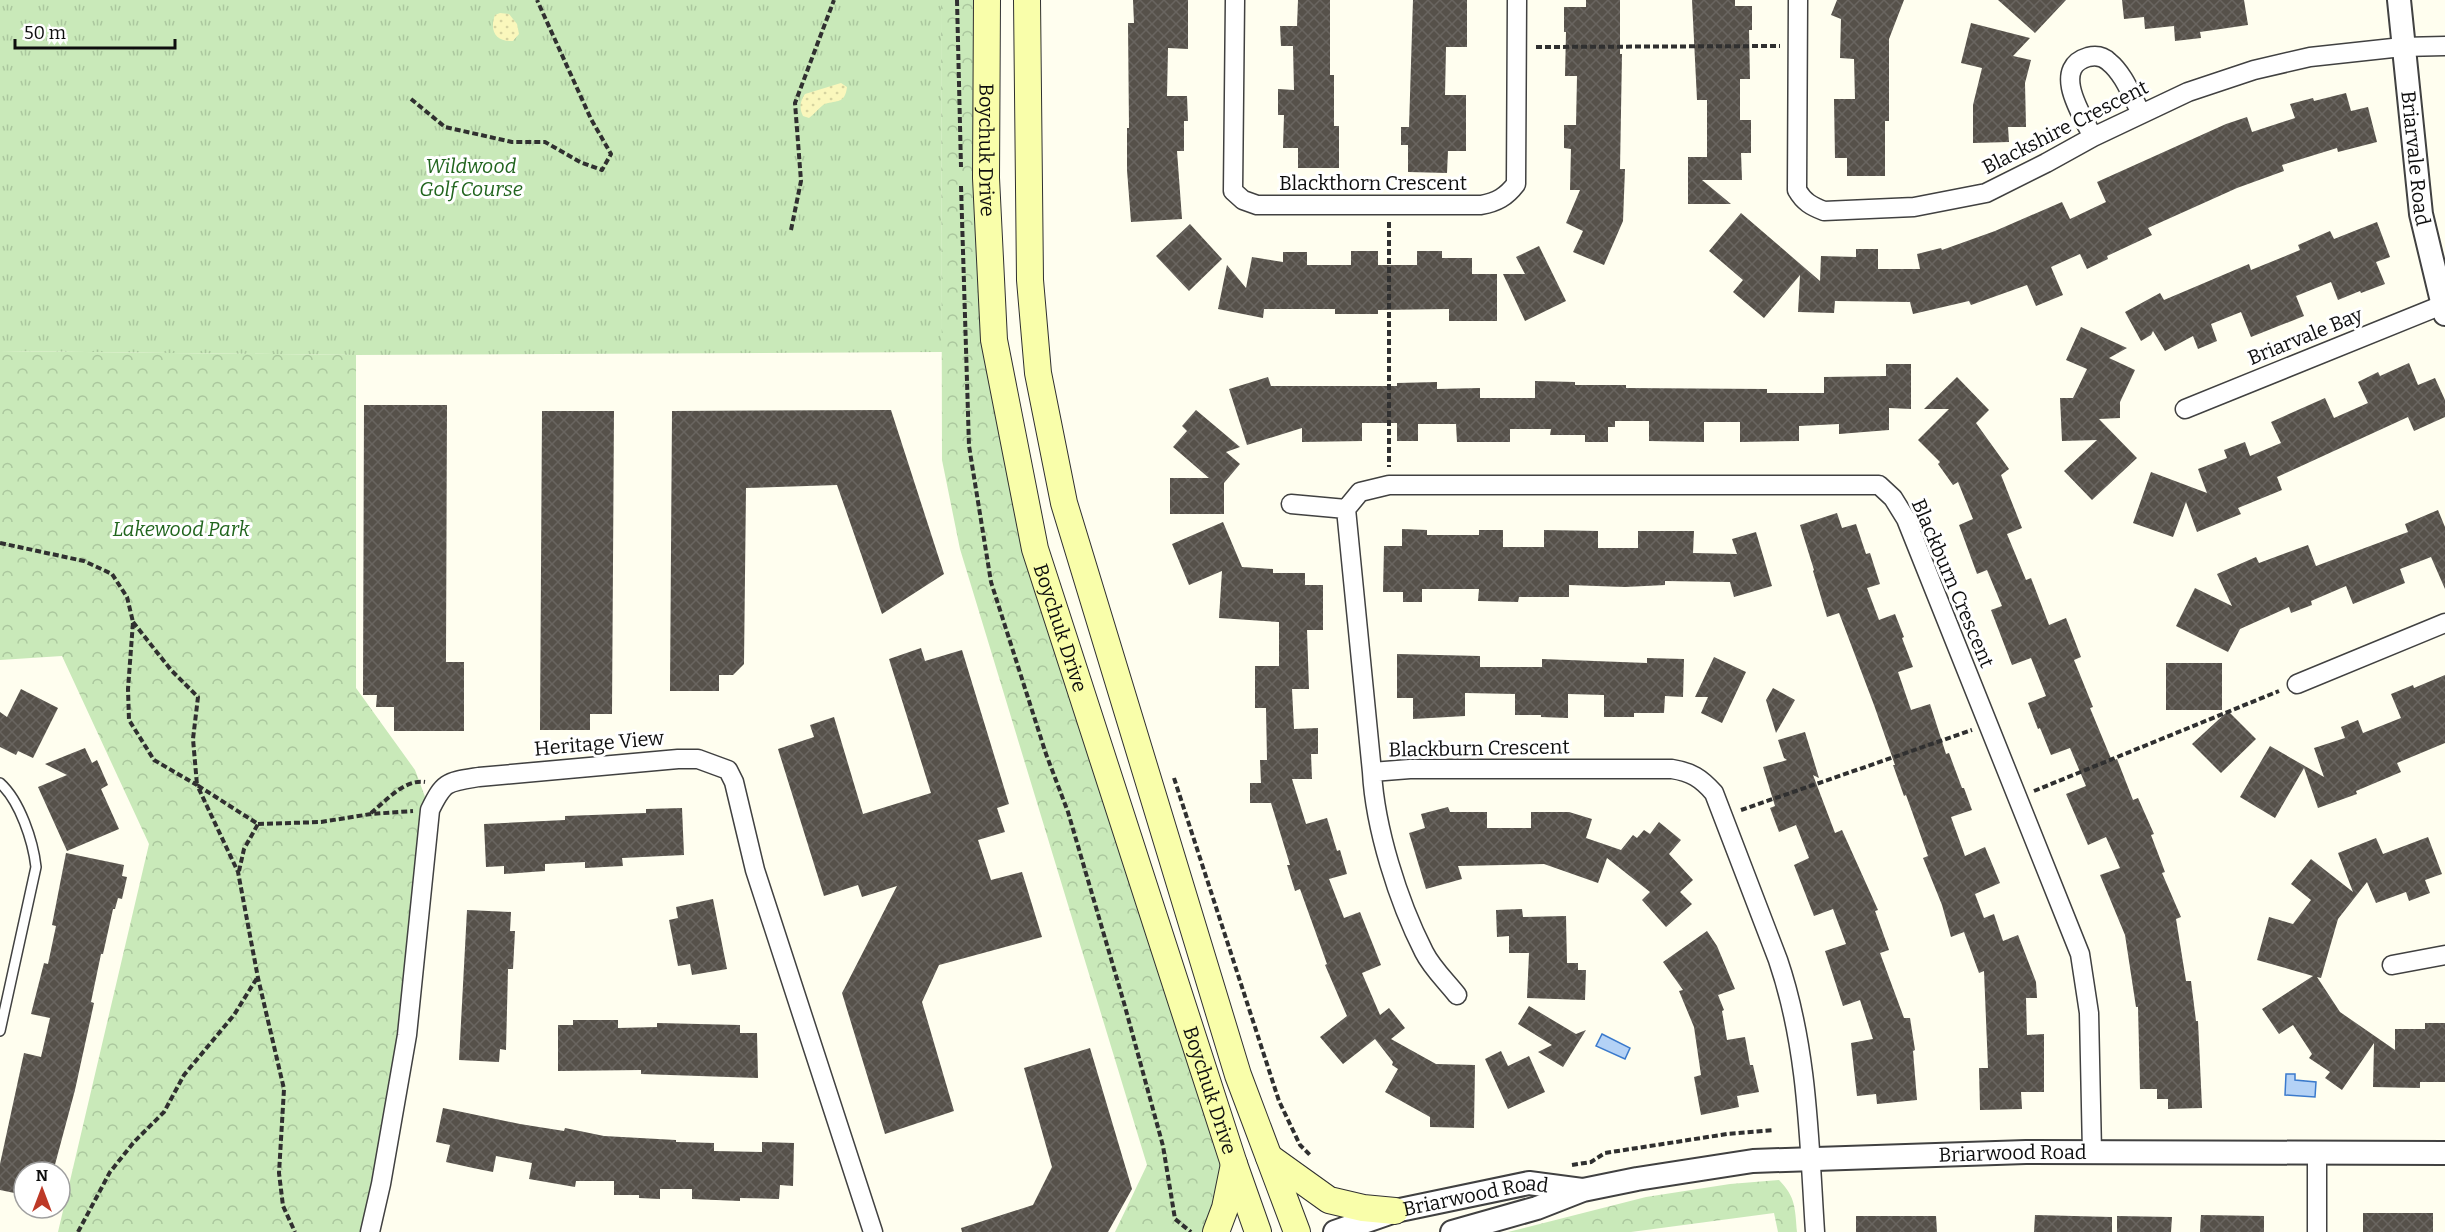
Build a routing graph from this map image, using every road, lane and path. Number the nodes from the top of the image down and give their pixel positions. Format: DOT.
graph roads {
  1 [pos="537,0"];
  2 [pos="834,0"];
  3 [pos="987,0"];
  4 [pos="1027,0"];
  5 [pos="1235,0"];
  6 [pos="1517,0"];
  7 [pos="1798,0"];
  8 [pos="2399,0"];
  9 [pos="1776,46"];
  10 [pos="2445,46"];
  11 [pos="1534,47"];
  12 [pos="2402,47"];
  13 [pos="411,99"];
  14 [pos="2141,113"];
  15 [pos="2093,137"];
  16 [pos="1389,223"];
  17 [pos="791,230"];
  18 [pos="2443,310"];
  19 [pos="2185,410"];
  20 [pos="1389,486"];
  21 [pos="1291,504"];
  22 [pos="1346,509"];
  23 [pos="0,543"];
  24 [pos="134,622"];
  25 [pos="2445,623"];
  26 [pos="2297,684"];
  27 [pos="1970,731"];
  28 [pos="1172,771"];
  29 [pos="1372,771"];
  30 [pos="415,781"];
  31 [pos="0,783"];
  32 [pos="198,785"];
  33 [pos="2034,791"];
  34 [pos="411,811"];
  35 [pos="1737,811"];
  36 [pos="371,814"];
  37 [pos="258,824"];
  38 [pos="238,872"];
  39 [pos="2445,955"];
  40 [pos="2392,965"];
  41 [pos="258,978"];
  42 [pos="1457,995"];
  43 [pos="0,1031"];
  44 [pos="1300,1145"];
  45 [pos="2092,1152"];
  46 [pos="2317,1152"];
  47 [pos="2445,1153"];
  48 [pos="1268,1156"];
  49 [pos="1811,1159"];
  50 [pos="1234,1164"];
  51 [pos="1583,1190"];
  52 [pos="1395,1211"];
  53 [pos="78,1230"];
  54 [pos="295,1232"];
  55 [pos="370,1232"];
  56 [pos="873,1232"];
  57 [pos="1216,1232"];
  58 [pos="1258,1232"];
  59 [pos="1297,1232"];
  60 [pos="1335,1232"];
  61 [pos="1452,1232"];
  62 [pos="1815,1232"];
  63 [pos="2317,1232"];
  1 -- 13 [label="path"];
  2 -- 17 [label="path"];
  3 -- 50 [label="main road, Boychuk Drive"];
  4 -- 48 [label="main road, Boychuk Drive"];
  5 -- 6 [label="street, Blackthorn Crescent"];
  7 -- 15 [label="street, Blackshire Crescent"];
  8 -- 12 [label="street, Briarvale Road"];
  9 -- 11 [label="path"];
  10 -- 12 [label="street, Blackshire Crescent"];
  12 -- 14 [label="street, Blackshire Crescent"];
  12 -- 18 [label="street, Briarvale Road"];
  14 -- 15 [label="street, Blackshire Crescent"];
  14 -- 15 [label="street"];
  16 -- 20 [label="path"];
  18 -- 19 [label="street, Briarvale Bay"];
  20 -- 22 [label="street, Blackburn Crescent"];
  20 -- 45 [label="street, Blackburn Crescent"];
  21 -- 22 [label="street"];
  22 -- 29 [label="street, Blackburn Crescent"];
  23 -- 24 [label="path"];
  24 -- 32 [label="path"];
  24 -- 32 [label="path"];
  25 -- 26 [label="street"];
  26 -- 33 [label="path"];
  27 -- 35 [label="path"];
  28 -- 44 [label="path"];
  29 -- 42 [label="street"];
  29 -- 49 [label="street, Blackburn Crescent"];
  30 -- 36 [label="path"];
  31 -- 43 [label="lane"];
  32 -- 37 [label="path"];
  32 -- 38 [label="path"];
  34 -- 36 [label="path"];
  36 -- 37 [label="path"];
  37 -- 38 [label="path"];
  38 -- 41 [label="path"];
  39 -- 40 [label="street"];
  41 -- 53 [label="path"];
  41 -- 54 [label="path"];
  45 -- 46 [label="street, Briarwood Road"];
  45 -- 49 [label="street, Briarwood Road"];
  46 -- 47 [label="street, Briarwood Road"];
  46 -- 63 [label="street"];
  48 -- 52 [label="main road"];
  48 -- 59 [label="main road, Boychuk Drive"];
  49 -- 51 [label="street, Briarwood Road"];
  49 -- 62 [label="street, Blackburn Crescent"];
  50 -- 57 [label="main road"];
  50 -- 58 [label="main road, Boychuk Drive"];
  51 -- 52 [label="street, Briarwood Road"];
  51 -- 61 [label="street, Briarwood Road"];
  52 -- 60 [label="street, Briarwood Road"];
  55 -- 56 [label="street, Heritage View"];
}
